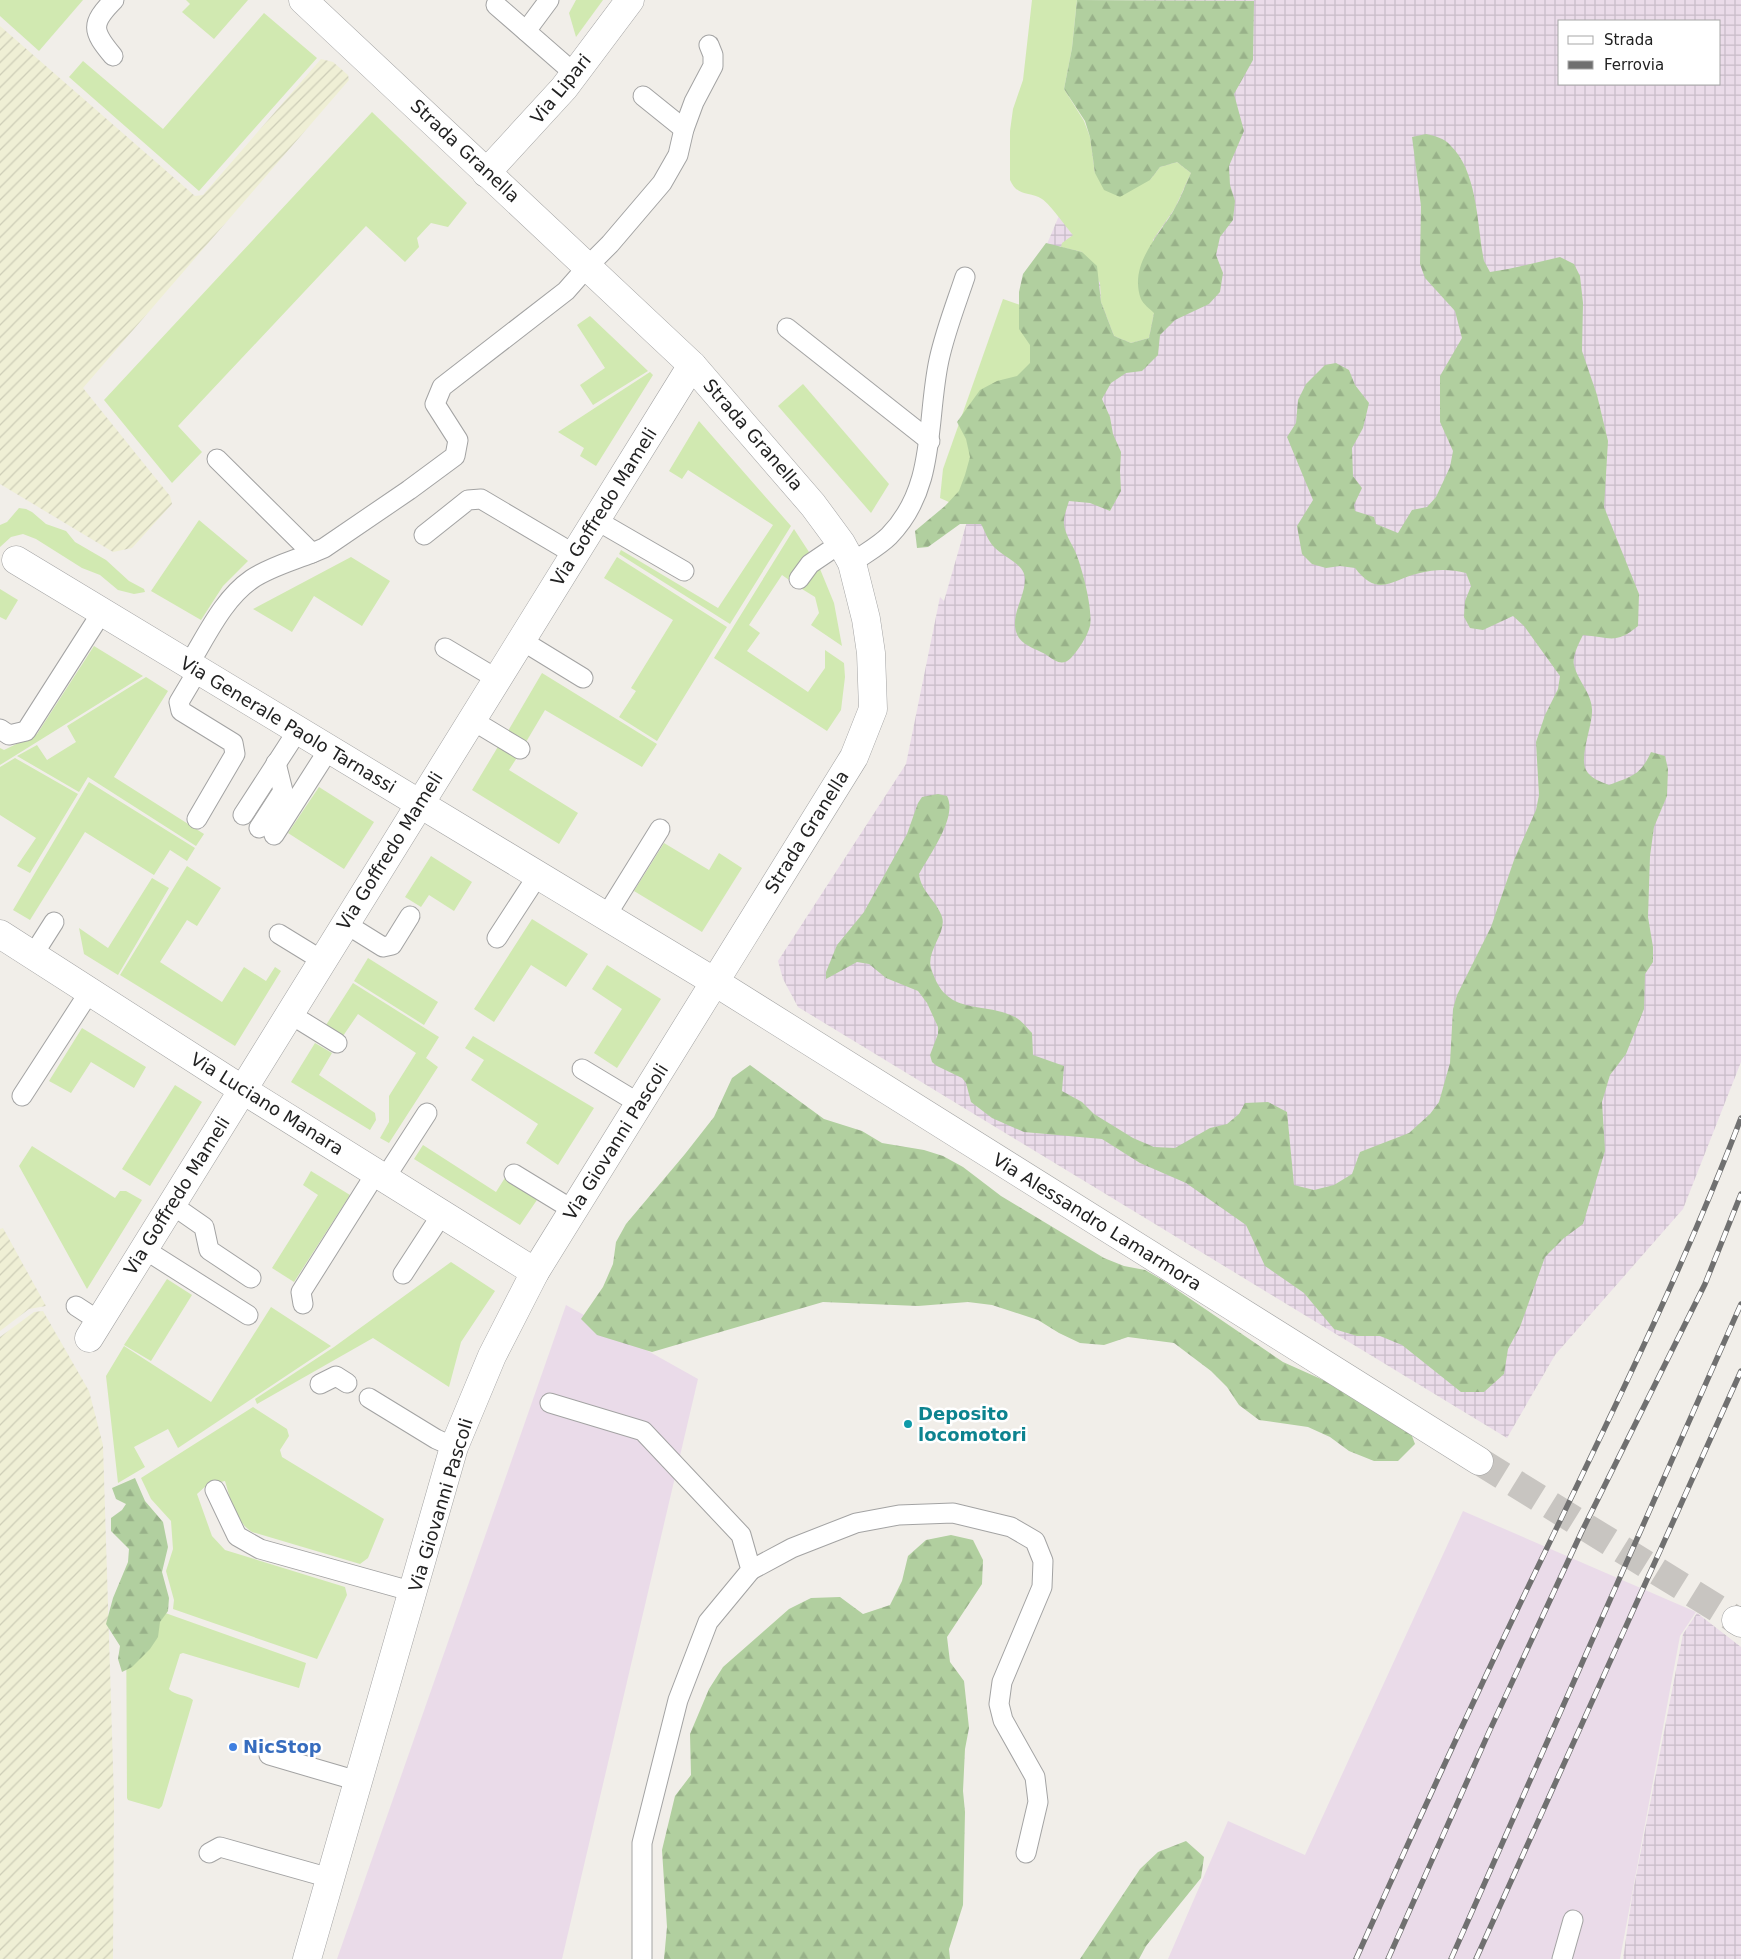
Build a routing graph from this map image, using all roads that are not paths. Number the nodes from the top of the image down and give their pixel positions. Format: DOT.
graph roads {
  1 [pos="114,0"];
  2 [pos="303,0"];
  3 [pos="549,0"];
  4 [pos="630,0"];
  5 [pos="496,5"];
  6 [pos="526,31"];
  7 [pos="709,45"];
  8 [pos="113,56"];
  9 [pos="575,74"];
  10 [pos="643,96"];
  11 [pos="684,129"];
  12 [pos="486,173"];
  13 [pos="588,266"];
  14 [pos="965,277"];
  15 [pos="787,328"];
  16 [pos="692,365"];
  17 [pos="930,441"];
  18 [pos="217,459"];
  19 [pos="596,520"];
  20 [pos="424,535"];
  21 [pos="312,553"];
  22 [pos="846,553"];
  23 [pos="574,554"];
  24 [pos="16,560"];
  25 [pos="684,571"];
  26 [pos="799,579"];
  27 [pos="102,612"];
  28 [pos="521,640"];
  29 [pos="445,648"];
  30 [pos="194,667"];
  31 [pos="583,678"];
  32 [pos="497,679"];
  33 [pos="472,720"];
  34 [pos="0,729"];
  35 [pos="298,730"];
  36 [pos="329,749"];
  37 [pos="520,749"];
  38 [pos="276,763"];
  39 [pos="420,804"];
  40 [pos="243,815"];
  41 [pos="197,819"];
  42 [pos="660,829"];
  43 [pos="538,875"];
  44 [pos="410,916"];
  45 [pos="606,916"];
  46 [pos="54,922"];
  47 [pos="346,924"];
  48 [pos="279,934"];
  49 [pos="1,938"];
  50 [pos="497,938"];
  51 [pos="33,955"];
  52 [pos="322,961"];
  53 [pos="715,982"];
  54 [pos="90,991"];
  55 [pos="290,1014"];
  56 [pos="337,1043"];
  57 [pos="582,1069"];
  58 [pos="243,1090"];
  59 [pos="22,1096"];
  60 [pos="640,1104"];
  61 [pos="427,1113"];
  62 [pos="514,1174"];
  63 [pos="380,1176"];
  64 [pos="171,1204"];
  65 [pos="573,1210"];
  66 [pos="442,1214"];
  67 [pos="144,1249"];
  68 [pos="535,1272"];
  69 [pos="403,1274"];
  70 [pos="251,1278"];
  71 [pos="303,1304"];
  72 [pos="76,1306"];
  73 [pos="248,1316"];
  74 [pos="94,1329"];
  75 [pos="347,1383"];
  76 [pos="320,1384"];
  77 [pos="369,1398"];
  78 [pos="550,1403"];
  79 [pos="454,1447"];
  80 [pos="1479,1461"];
  81 [pos="214,1490"];
  82 [pos="751,1570"];
  83 [pos="414,1592"];
  84 [pos="268,1755"];
  85 [pos="358,1781"];
  86 [pos="1026,1852"];
  87 [pos="209,1853"];
  88 [pos="330,1878"];
  89 [pos="1573,1920"];
  90 [pos="307,1959"];
  91 [pos="642,1959"];
  92 [pos="1562,1959"];
  1 -- 8 [label="lane"];
  2 -- 12 [label="street, Strada Granella"];
  3 -- 6 [label="lane"];
  4 -- 9 [label="street, Via Lipari"];
  5 -- 6 [label="lane"];
  6 -- 9 [label="lane"];
  7 -- 11 [label="lane"];
  9 -- 12 [label="street, Via Lipari"];
  10 -- 11 [label="lane"];
  11 -- 13 [label="lane"];
  12 -- 13 [label="street, Strada Granella"];
  13 -- 16 [label="street, Strada Granella"];
  13 -- 21 [label="lane"];
  14 -- 17 [label="lane"];
  15 -- 17 [label="lane"];
  16 -- 19 [label="street, Via Goffredo Mameli"];
  16 -- 22 [label="street, Strada Granella"];
  17 -- 22 [label="lane"];
  18 -- 21 [label="lane"];
  19 -- 23 [label="street, Via Goffredo Mameli"];
  19 -- 25 [label="lane"];
  20 -- 23 [label="lane"];
  21 -- 30 [label="lane"];
  22 -- 26 [label="lane"];
  22 -- 53 [label="street, Strada Granella"];
  23 -- 28 [label="street, Via Goffredo Mameli"];
  24 -- 27 [label="street, Via Generale Paolo Tarnassi"];
  27 -- 30 [label="street, Via Generale Paolo Tarnassi"];
  27 -- 34 [label="lane"];
  28 -- 31 [label="lane"];
  28 -- 32 [label="street, Via Goffredo Mameli"];
  29 -- 32 [label="lane"];
  30 -- 35 [label="street, Via Generale Paolo Tarnassi"];
  30 -- 41 [label="lane"];
  32 -- 33 [label="street, Via Goffredo Mameli"];
  33 -- 37 [label="lane"];
  33 -- 39 [label="street, Via Goffredo Mameli"];
  35 -- 36 [label="street, Via Generale Paolo Tarnassi"];
  35 -- 38 [label="lane"];
  36 -- 38 [label="lane"];
  36 -- 39 [label="street, Via Generale Paolo Tarnassi"];
  38 -- 40 [label="lane"];
  39 -- 43 [label="street, Via Generale Paolo Tarnassi"];
  39 -- 47 [label="street, Via Goffredo Mameli"];
  42 -- 45 [label="lane"];
  43 -- 45 [label="street, Via Generale Paolo Tarnassi"];
  43 -- 50 [label="lane"];
  44 -- 47 [label="lane"];
  45 -- 53 [label="street, Via Generale Paolo Tarnassi"];
  46 -- 51 [label="lane"];
  47 -- 52 [label="street, Via Goffredo Mameli"];
  48 -- 52 [label="lane"];
  49 -- 51 [label="street, Via Luciano Manara"];
  51 -- 54 [label="street, Via Luciano Manara"];
  52 -- 55 [label="street, Via Goffredo Mameli"];
  53 -- 60 [label="street, Via Giovanni Pascoli"];
  53 -- 80 [label="street, Via Alessandro Lamarmora"];
  54 -- 58 [label="street, Via Luciano Manara"];
  54 -- 59 [label="lane"];
  55 -- 56 [label="lane"];
  55 -- 58 [label="street, Via Goffredo Mameli"];
  57 -- 60 [label="lane"];
  58 -- 63 [label="street, Via Luciano Manara"];
  58 -- 64 [label="street, Via Goffredo Mameli"];
  60 -- 65 [label="street, Via Giovanni Pascoli"];
  61 -- 63 [label="lane"];
  62 -- 65 [label="lane"];
  63 -- 66 [label="street, Via Luciano Manara"];
  63 -- 71 [label="lane"];
  64 -- 67 [label="street, Via Goffredo Mameli"];
  64 -- 70 [label="lane"];
  65 -- 68 [label="street, Via Giovanni Pascoli"];
  66 -- 68 [label="street, Via Luciano Manara"];
  66 -- 69 [label="lane"];
  67 -- 73 [label="lane"];
  67 -- 74 [label="street, Via Goffredo Mameli"];
  68 -- 79 [label="street, Via Giovanni Pascoli"];
  72 -- 74 [label="lane"];
  75 -- 76 [label="lane"];
  77 -- 79 [label="lane"];
  78 -- 82 [label="lane"];
  79 -- 83 [label="street, Via Giovanni Pascoli"];
  81 -- 83 [label="lane"];
  82 -- 86 [label="lane"];
  82 -- 91 [label="lane"];
  83 -- 85 [label="street, Via Giovanni Pascoli"];
  84 -- 85 [label="lane"];
  85 -- 88 [label="street, Via Giovanni Pascoli"];
  87 -- 88 [label="lane"];
  88 -- 90 [label="street, Via Giovanni Pascoli"];
  89 -- 92 [label="lane"];
}
